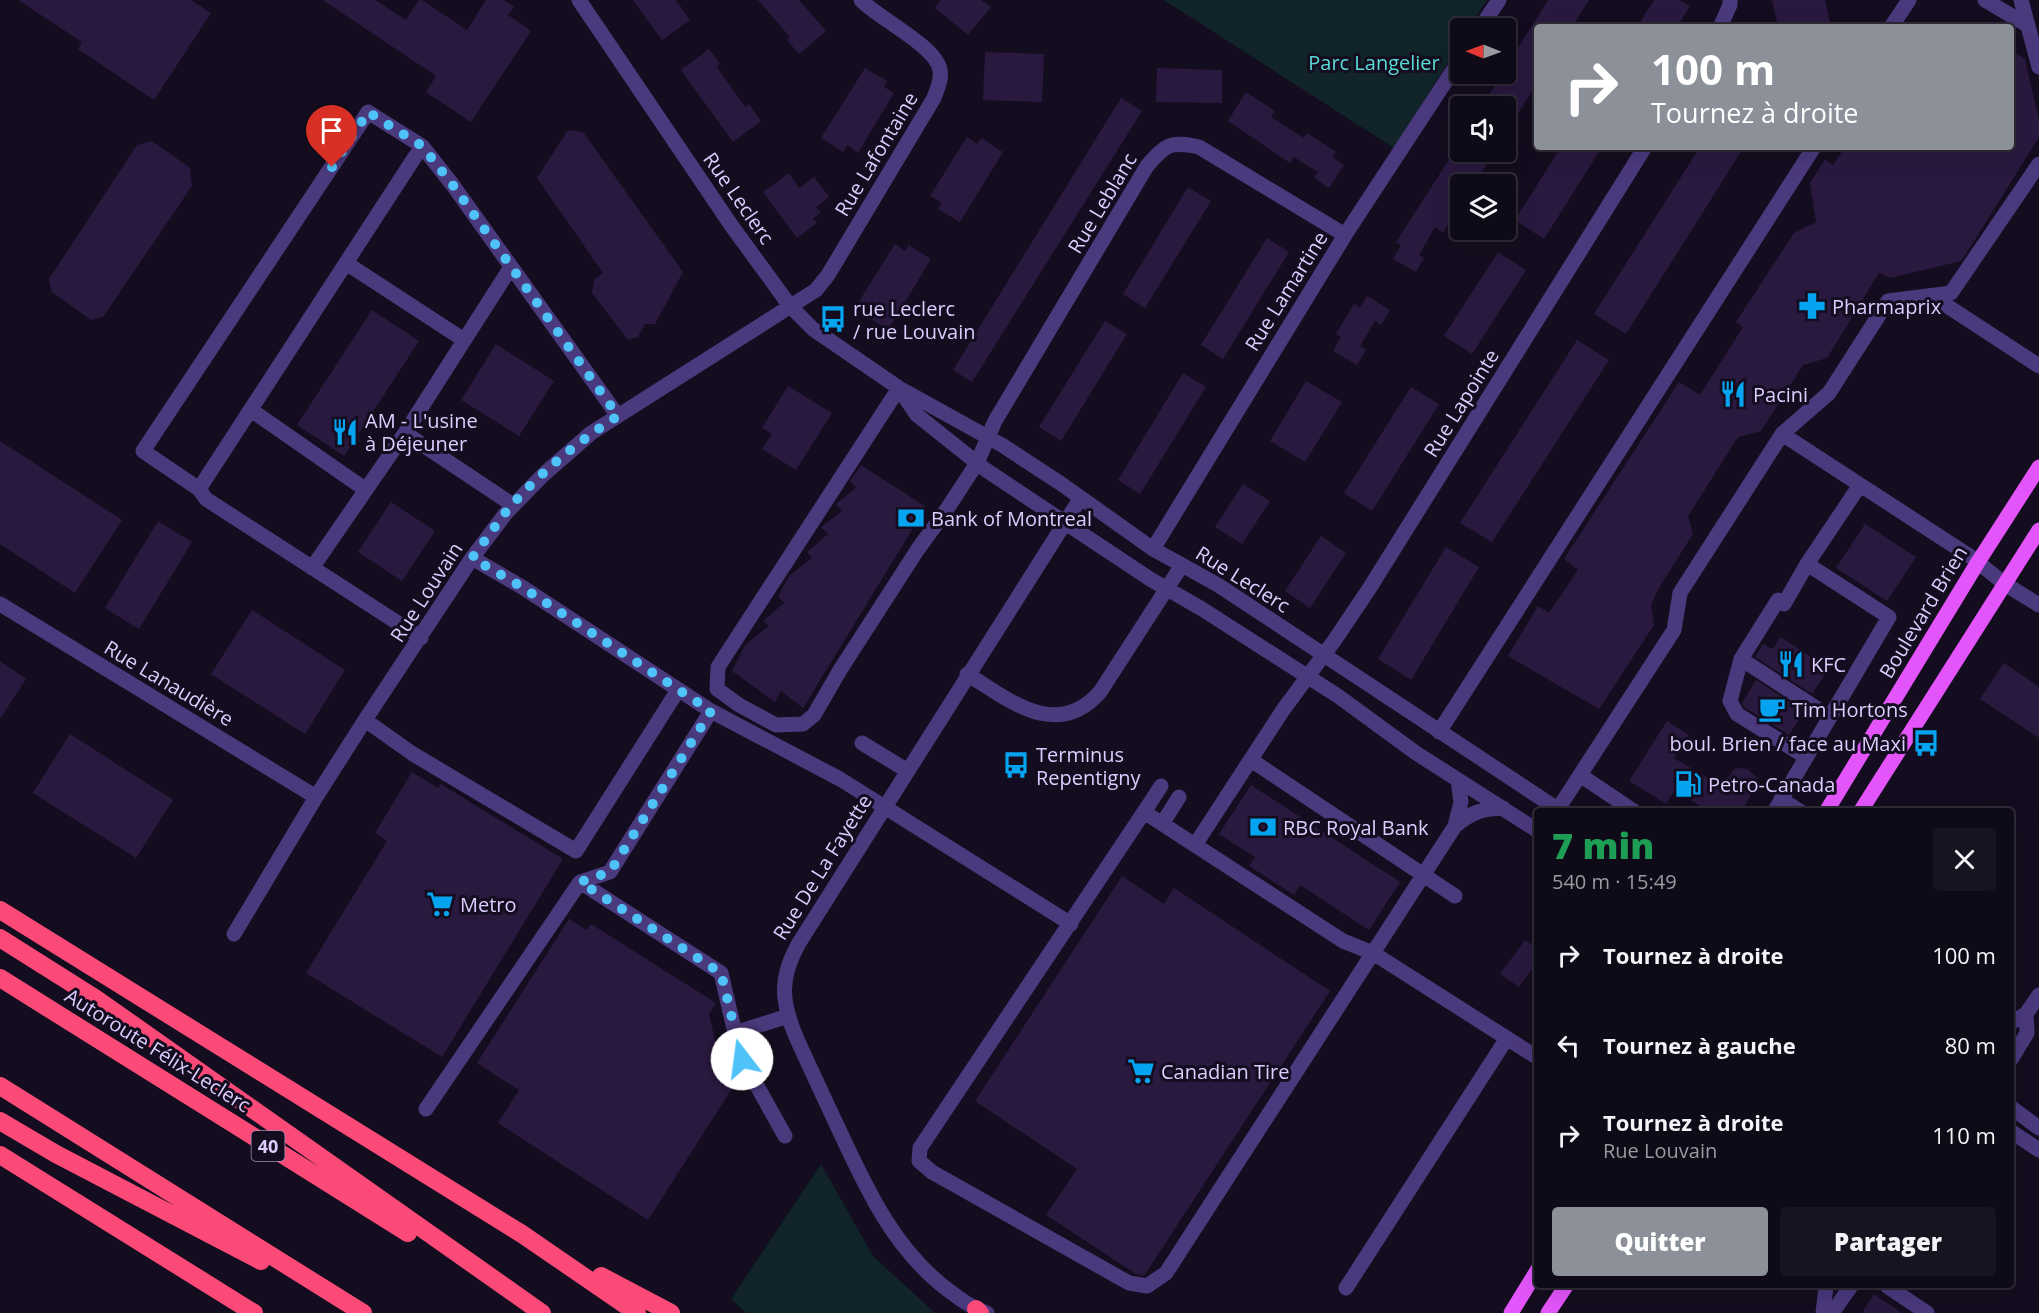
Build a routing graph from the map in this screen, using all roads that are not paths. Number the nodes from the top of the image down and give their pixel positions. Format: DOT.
graph roads {
  1 [pos="579,0"];
  2 [pos="861,0"];
  3 [pos="1498,0"];
  4 [pos="1730,0"];
  5 [pos="1909,0"];
  6 [pos="1985,0"];
  7 [pos="2021,0"];
  8 [pos="1486,18"];
  9 [pos="1721,24"];
  10 [pos="1893,24"];
  11 [pos="2027,25"];
  12 [pos="2039,67"];
  13 [pos="1450,75"];
  14 [pos="422,146"];
  15 [pos="1643,150"];
  16 [pos="1812,150"];
  17 [pos="2039,164"];
  18 [pos="1345,236"];
  19 [pos="346,263"];
  20 [pos="511,267"];
  21 [pos="1932,296"];
  22 [pos="790,306"];
  23 [pos="464,340"];
  24 [pos="2039,366"];
  25 [pos="899,388"];
  26 [pos="251,410"];
  27 [pos="618,416"];
  28 [pos="405,433"];
  29 [pos="1782,434"];
  30 [pos="988,437"];
  31 [pos="977,463"];
  32 [pos="2039,467"];
  33 [pos="1860,485"];
  34 [pos="199,489"];
  35 [pos="366,490"];
  36 [pos="1080,499"];
  37 [pos="513,505"];
  38 [pos="1065,523"];
  39 [pos="2039,530"];
  40 [pos="1153,549"];
  41 [pos="472,558"];
  42 [pos="1978,562"];
  43 [pos="1807,564"];
  44 [pos="1182,565"];
  45 [pos="312,568"];
  46 [pos="2005,584"];
  47 [pos="1166,589"];
  48 [pos="0,604"];
  49 [pos="2039,605"];
  50 [pos="421,638"];
  51 [pos="1323,655"];
  52 [pos="1741,659"];
  53 [pos="967,674"];
  54 [pos="1307,678"];
  55 [pos="678,690"];
  56 [pos="711,711"];
  57 [pos="1830,717"];
  58 [pos="365,720"];
  59 [pos="1439,732"];
  60 [pos="862,743"];
  61 [pos="1806,758"];
  62 [pos="1251,760"];
  63 [pos="906,770"];
  64 [pos="1580,775"];
  65 [pos="1458,780"];
  66 [pos="1161,786"];
  67 [pos="316,797"];
  68 [pos="1179,797"];
  69 [pos="1778,805"];
  70 [pos="884,806"];
  71 [pos="1503,808"];
  72 [pos="1557,808"];
  73 [pos="1561,808"];
  74 [pos="1629,808"];
  75 [pos="1828,808"];
  76 [pos="1863,808"];
  77 [pos="1144,812"];
  78 [pos="1162,824"];
  79 [pos="1455,826"];
  80 [pos="1534,828"];
  81 [pos="1195,845"];
  82 [pos="1424,875"];
  83 [pos="580,882"];
  84 [pos="1455,896"];
  85 [pos="0,910"];
  86 [pos="1071,924"];
  87 [pos="234,934"];
  88 [pos="0,938"];
  89 [pos="1373,953"];
  90 [pos="0,978"];
  91 [pos="2039,995"];
  92 [pos="2026,1014"];
  93 [pos="788,1016"];
  94 [pos="2014,1021"];
  95 [pos="735,1033"];
  96 [pos="1507,1038"];
  97 [pos="1534,1055"];
  98 [pos="2014,1055"];
  99 [pos="0,1086"];
  100 [pos="426,1109"];
  101 [pos="2014,1109"];
  102 [pos="0,1121"];
  103 [pos="2039,1128"];
  104 [pos="2014,1133"];
  105 [pos="785,1136"];
  106 [pos="2039,1150"];
  107 [pos="0,1155"];
  108 [pos="522,1234"];
  109 [pos="1534,1275"];
  110 [pos="1346,1288"];
  111 [pos="1565,1288"];
  112 [pos="1826,1288"];
  113 [pos="1850,1288"];
  114 [pos="1890,1288"];
  115 [pos="981,1312"];
  116 [pos="254,1313"];
  117 [pos="362,1313"];
  118 [pos="537,1313"];
  119 [pos="542,1313"];
  120 [pos="637,1313"];
  121 [pos="670,1313"];
  122 [pos="1510,1313"];
  123 [pos="1548,1313"];
  124 [pos="1822,1313"];
  125 [pos="1832,1313"];
  126 [pos="1927,1313"];
  1 -- 22 [label="street, Rue Leclerc"];
  2 -- 22 [label="street, Rue Lafontaine"];
  3 -- 8 [label="street"];
  4 -- 9 [label="street"];
  5 -- 10 [label="street"];
  6 -- 11 [label="street"];
  7 -- 11 [label="street"];
  11 -- 12 [label="street"];
  13 -- 18 [label="street, Rue Lamartine"];
  14 -- 19 [label="street"];
  14 -- 20 [label="street"];
  14 -- 34 [label="street"];
  15 -- 51 [label="street, Rue Lapointe"];
  16 -- 59 [label="street"];
  17 -- 21 [label="street"];
  18 -- 30 [label="street, Rue Leblanc"];
  18 -- 40 [label="street, Rue Lamartine"];
  19 -- 23 [label="street"];
  19 -- 26 [label="street"];
  20 -- 23 [label="street"];
  20 -- 27 [label="street"];
  21 -- 24 [label="street"];
  21 -- 29 [label="street"];
  22 -- 25 [label="street, Rue Leclerc"];
  22 -- 27 [label="street, Rue Louvain"];
  23 -- 28 [label="street"];
  25 -- 30 [label="street, Rue Leclerc"];
  25 -- 31 [label="street, Rue Leclerc"];
  25 -- 31 [label="street, Rue Leblanc"];
  26 -- 34 [label="street"];
  26 -- 35 [label="street"];
  27 -- 37 [label="street, Rue Louvain"];
  28 -- 35 [label="street"];
  28 -- 37 [label="street"];
  29 -- 33 [label="street"];
  29 -- 64 [label="street"];
  30 -- 31 [label="street, Rue Leblanc"];
  30 -- 36 [label="street, Rue Leclerc"];
  31 -- 38 [label="street, Rue Leclerc"];
  32 -- 42 [label="main road, Boulevard Brien"];
  33 -- 42 [label="street"];
  33 -- 43 [label="street"];
  34 -- 45 [label="street"];
  35 -- 45 [label="street"];
  36 -- 38 [label="street, Rue De La Fayette"];
  36 -- 40 [label="street, Rue Leclerc"];
  37 -- 41 [label="street, Rue Louvain"];
  38 -- 47 [label="street, Rue Leclerc"];
  38 -- 53 [label="street, Rue De La Fayette"];
  39 -- 46 [label="main road"];
  40 -- 44 [label="street, Rue Leclerc"];
  41 -- 50 [label="street, Rue Louvain"];
  41 -- 55 [label="street"];
  42 -- 46 [label="street"];
  42 -- 75 [label="main road, Boulevard Brien"];
  43 -- 52 [label="street"];
  43 -- 57 [label="street"];
  44 -- 47 [label="street"];
  44 -- 51 [label="street, Rue Leclerc"];
  45 -- 50 [label="street"];
  46 -- 49 [label="street"];
  46 -- 76 [label="main road"];
  47 -- 53 [label="street"];
  47 -- 54 [label="street, Rue Leclerc"];
  48 -- 67 [label="street, Rue Lanaudière"];
  50 -- 58 [label="street, Rue Louvain"];
  51 -- 54 [label="street, Rue Lapointe"];
  51 -- 59 [label="street, Rue Leclerc"];
  52 -- 57 [label="street"];
  52 -- 61 [label="street"];
  53 -- 63 [label="street, Rue De La Fayette"];
  54 -- 62 [label="street, Rue Lapointe"];
  54 -- 65 [label="street, Rue Leclerc"];
  55 -- 56 [label="street"];
  55 -- 58 [label="street"];
  56 -- 70 [label="street"];
  56 -- 83 [label="street"];
  57 -- 61 [label="street"];
  58 -- 67 [label="street, Rue Louvain"];
  59 -- 72 [label="street, Rue Leclerc"];
  60 -- 63 [label="street"];
  61 -- 69 [label="street"];
  62 -- 81 [label="street, Rue Lapointe"];
  62 -- 82 [label="street"];
  63 -- 70 [label="street, Rue De La Fayette"];
  64 -- 73 [label="street"];
  64 -- 74 [label="street"];
  65 -- 71 [label="street, Rue Leclerc"];
  65 -- 79 [label="street"];
  66 -- 77 [label="street"];
  67 -- 87 [label="street, Rue Louvain"];
  68 -- 78 [label="street"];
  70 -- 86 [label="street"];
  70 -- 93 [label="street, Rue De La Fayette"];
  71 -- 79 [label="street"];
  71 -- 80 [label="street, Rue Leclerc"];
  77 -- 78 [label="street"];
  77 -- 86 [label="street"];
  78 -- 81 [label="street"];
  79 -- 82 [label="street"];
  81 -- 89 [label="street"];
  82 -- 84 [label="street"];
  82 -- 89 [label="street"];
  83 -- 95 [label="street"];
  83 -- 100 [label="street"];
  85 -- 108 [label="highway"];
  86 -- 89 [label="street"];
  88 -- 119 [label="highway"];
  89 -- 96 [label="street"];
  90 -- 118 [label="highway, Autoroute Félix-Leclerc / 40"];
  91 -- 92 [label="street"];
  92 -- 94 [label="street"];
  92 -- 98 [label="street"];
  93 -- 95 [label="street"];
  93 -- 115 [label="street, Rue De La Fayette"];
  95 -- 105 [label="street"];
  96 -- 97 [label="street"];
  96 -- 110 [label="street"];
  99 -- 117 [label="highway"];
  101 -- 103 [label="street"];
  102 -- 117 [label="highway"];
  104 -- 106 [label="street"];
  107 -- 116 [label="highway"];
  108 -- 120 [label="highway"];
  108 -- 121 [label="highway"];
  109 -- 122 [label="main road"];
  111 -- 123 [label="main road"];
  112 -- 124 [label="street"];
  113 -- 125 [label="street"];
  114 -- 126 [label="street"];
}
